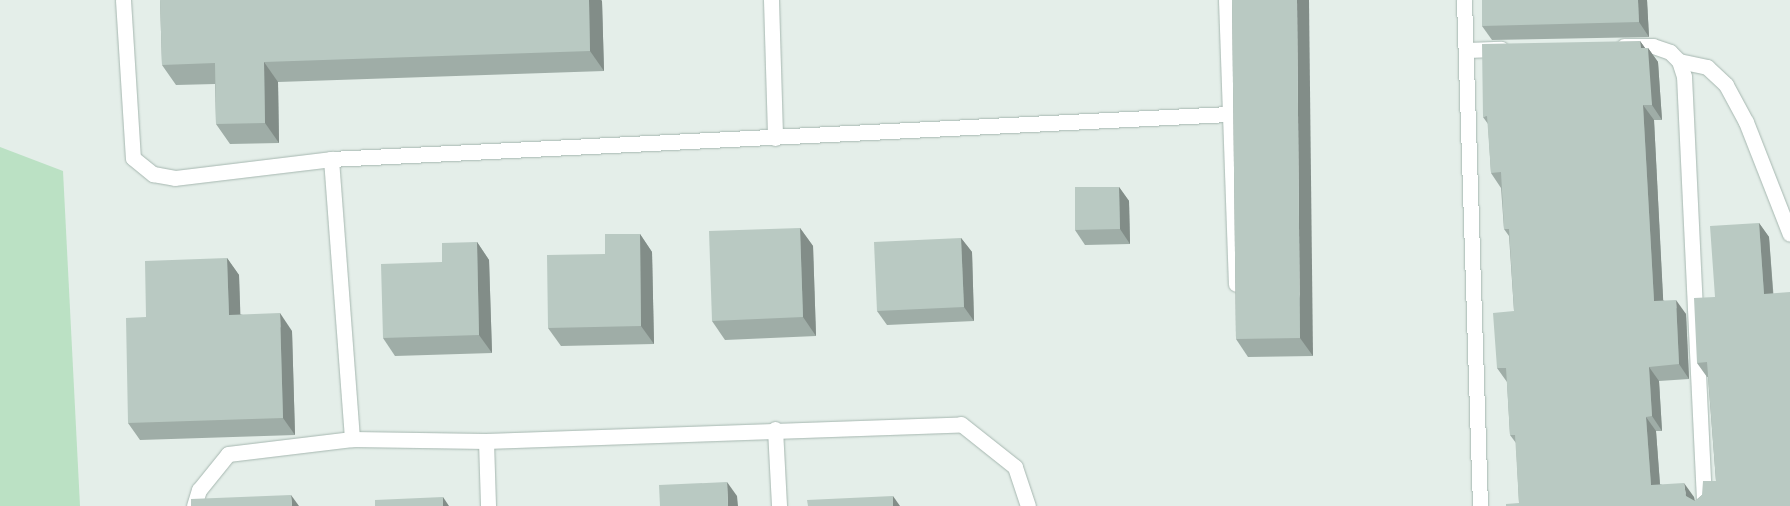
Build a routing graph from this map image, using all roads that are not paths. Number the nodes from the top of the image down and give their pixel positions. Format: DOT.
graph roads {
  1 [pos="123,0"];
  2 [pos="770,0"];
  3 [pos="1226,0"];
  4 [pos="1464,0"];
  5 [pos="1604,47"];
  6 [pos="1516,49"];
  7 [pos="1467,50"];
  8 [pos="1679,61"];
  9 [pos="1228,114"];
  10 [pos="775,138"];
  11 [pos="331,159"];
  12 [pos="1790,234"];
  13 [pos="1236,301"];
  14 [pos="775,429"];
  15 [pos="352,439"];
  16 [pos="486,441"];
  17 [pos="194,506"];
  18 [pos="488,506"];
  19 [pos="779,506"];
  20 [pos="1028,506"];
  21 [pos="1480,506"];
  22 [pos="1704,506"];
  1 -- 11 [label="street"];
  2 -- 10 [label="street"];
  3 -- 9 [label="street"];
  4 -- 7 [label="street"];
  5 -- 8 [label="street"];
  6 -- 7 [label="street"];
  7 -- 21 [label="street"];
  8 -- 12 [label="street"];
  8 -- 22 [label="street"];
  9 -- 10 [label="street"];
  9 -- 13 [label="street"];
  10 -- 11 [label="street"];
  11 -- 15 [label="street"];
  14 -- 16 [label="street"];
  14 -- 19 [label="street"];
  14 -- 20 [label="street"];
  15 -- 16 [label="street"];
  15 -- 17 [label="street"];
  16 -- 18 [label="street"];
}
